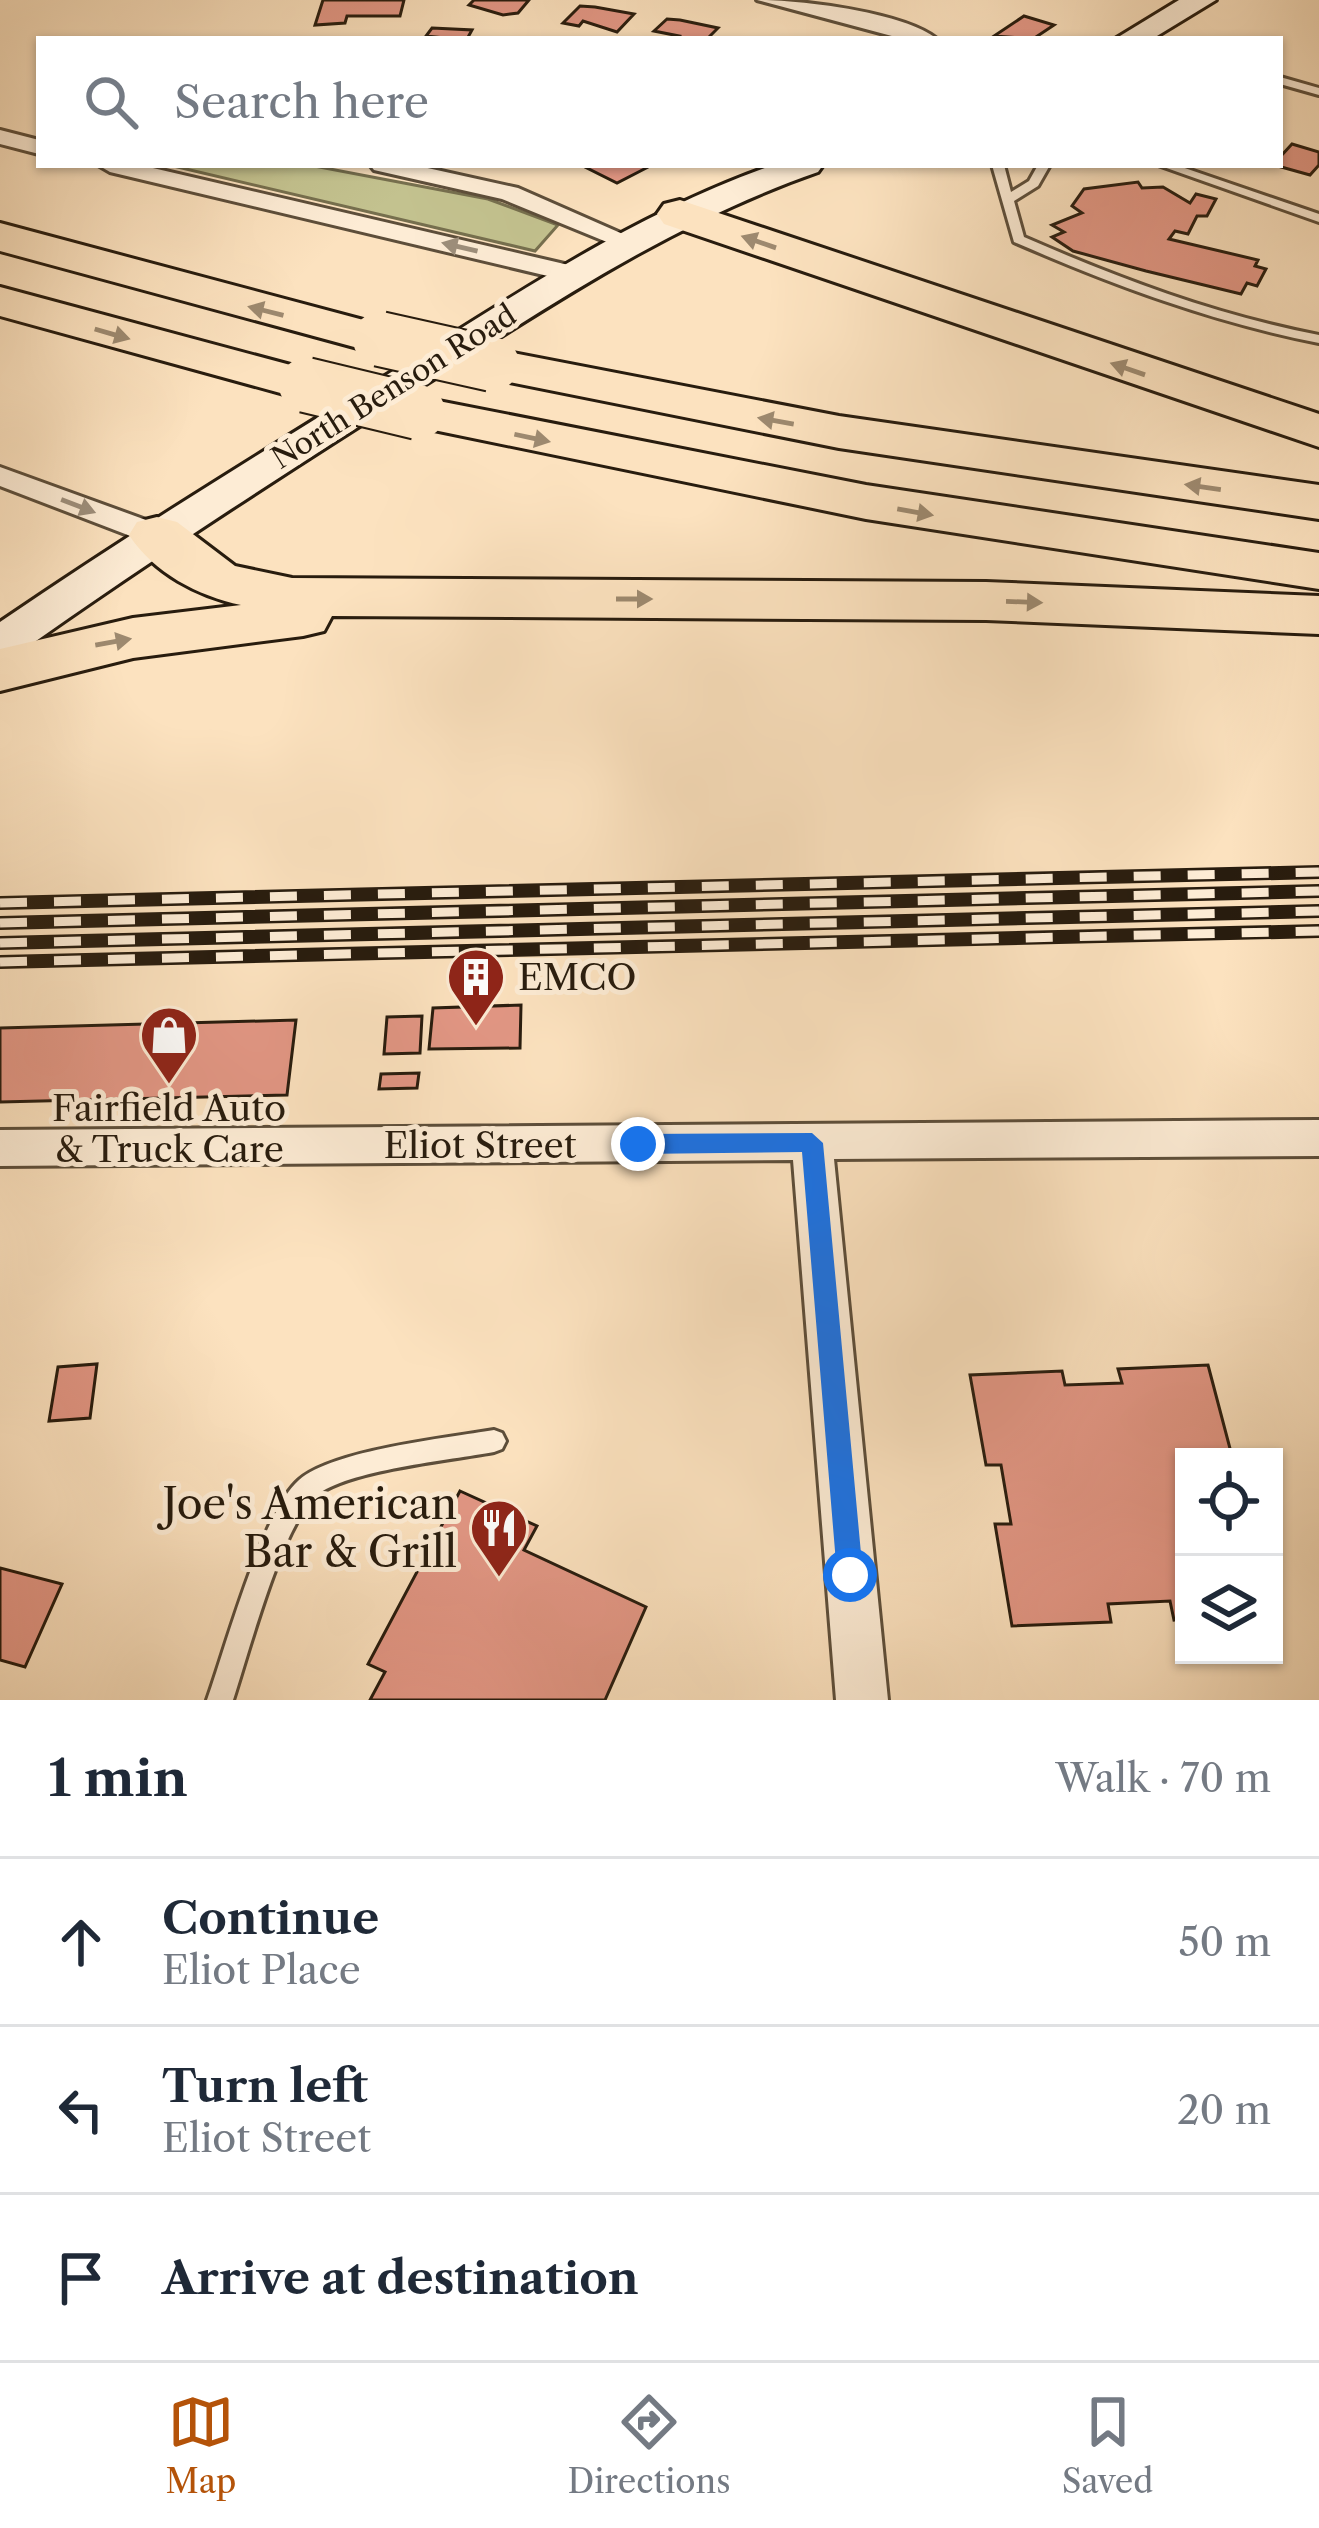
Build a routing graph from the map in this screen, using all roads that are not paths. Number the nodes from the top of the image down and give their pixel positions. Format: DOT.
graph roads {
  1 [pos="767,0"];
  2 [pos="1201,0"];
  3 [pos="916,36"];
  4 [pos="1144,36"];
  5 [pos="1283,81"];
  6 [pos="1319,92"];
  7 [pos="0,137"];
  8 [pos="36,147"];
  9 [pos="123,168"];
  10 [pos="396,168"];
  11 [pos="798,168"];
  12 [pos="999,168"];
  13 [pos="1042,168"];
  14 [pos="1173,168"];
  15 [pos="1010,198"];
  16 [pos="680,214"];
  17 [pos="1319,218"];
  18 [pos="0,236"];
  19 [pos="628,242"];
  20 [pos="573,274"];
  21 [pos="0,301"];
  22 [pos="1319,339"];
  23 [pos="1319,430"];
  24 [pos="0,476"];
  25 [pos="1319,502"];
  26 [pos="157,535"];
  27 [pos="1319,571"];
  28 [pos="557,598"];
  29 [pos="1319,615"];
  30 [pos="0,644"];
  31 [pos="0,670"];
  32 [pos="1319,1138"];
  33 [pos="812,1143"];
  34 [pos="0,1148"];
  35 [pos="494,1441"];
  36 [pos="220,1700"];
  37 [pos="862,1700"];
  1 -- 3 [label="street"];
  2 -- 4 [label="main road"];
  5 -- 6 [label="lane"];
  7 -- 8 [label="street"];
  20 -- 9 [label="street, one-way"];
  10 -- 19 [label="street"];
  11 -- 16 [label="main road, North Benson Road"];
  12 -- 15 [label="lane"];
  13 -- 15 [label="lane"];
  14 -- 17 [label="lane"];
  15 -- 22 [label="lane"];
  16 -- 19 [label="main road, North Benson Road"];
  23 -- 16 [label="highway, one-way"];
  25 -- 18 [label="highway, one-way, bridge"];
  19 -- 20 [label="main road, North Benson Road"];
  20 -- 26 [label="main road, North Benson Road"];
  21 -- 27 [label="highway, one-way, bridge"];
  24 -- 26 [label="street, one-way"];
  26 -- 28 [label="highway"];
  26 -- 30 [label="main road, North Benson Road"];
  28 -- 29 [label="highway, one-way"];
  31 -- 28 [label="highway, one-way"];
  32 -- 33 [label="street, Eliot Street"];
  33 -- 34 [label="street, Eliot Street"];
  33 -- 37 [label="street"];
  35 -- 36 [label="lane"];
}
